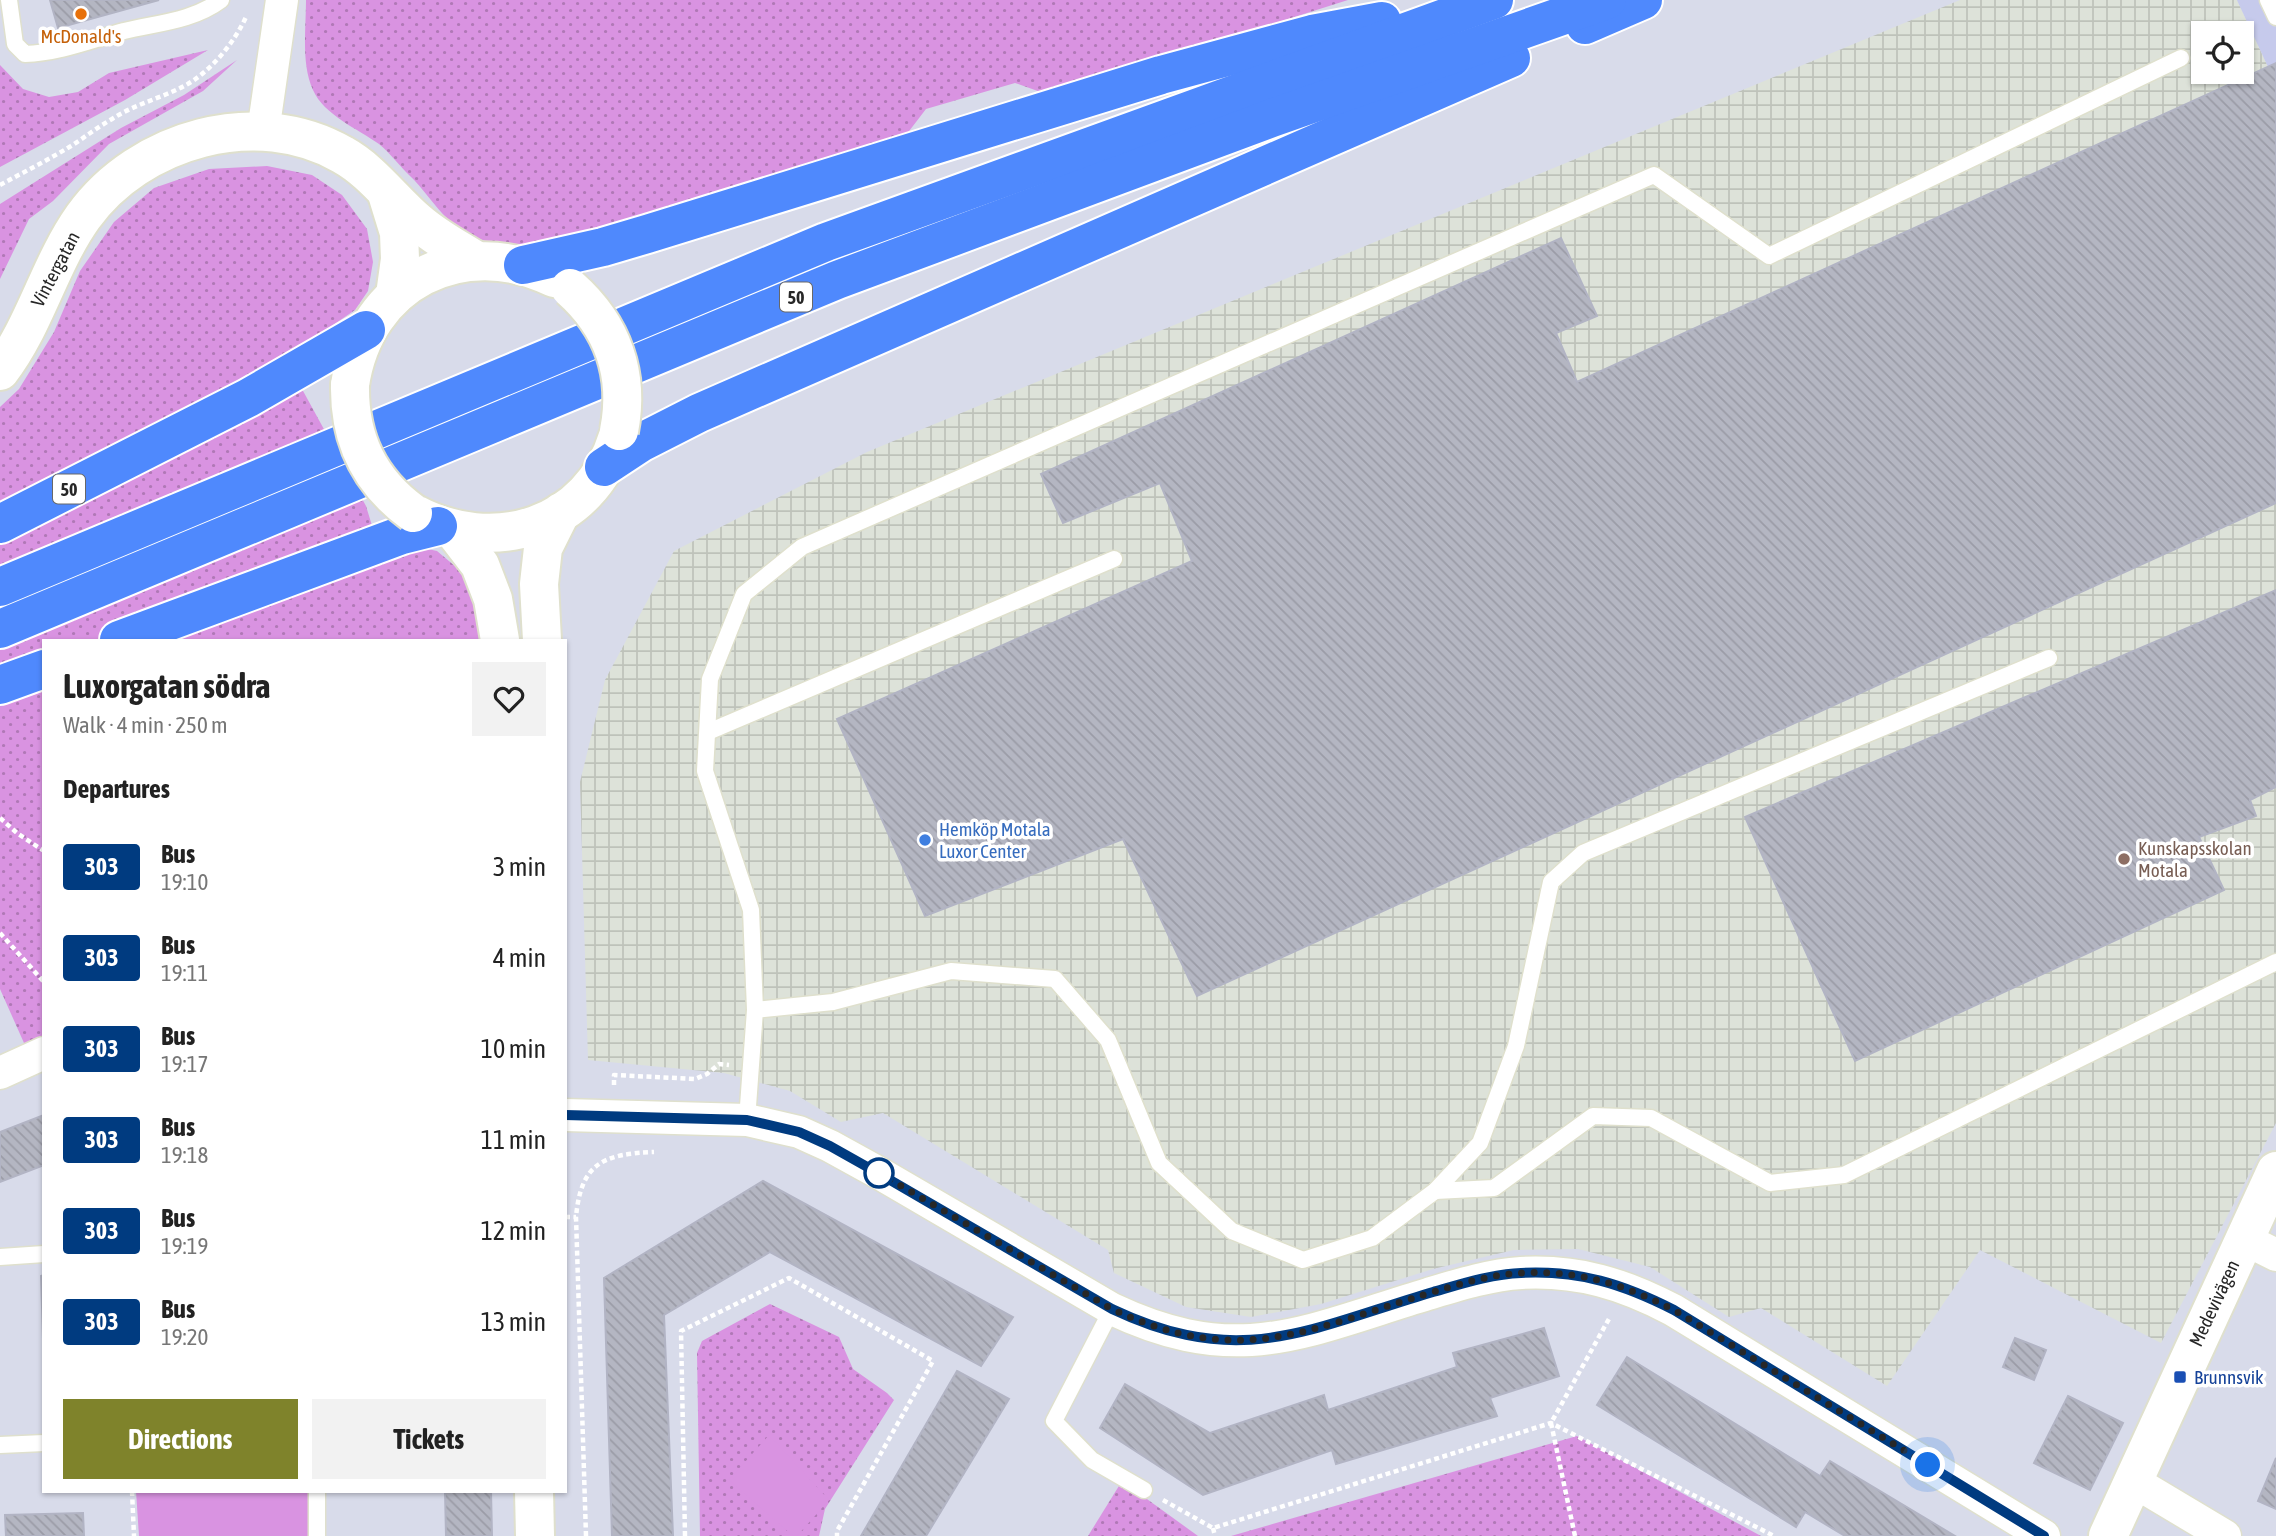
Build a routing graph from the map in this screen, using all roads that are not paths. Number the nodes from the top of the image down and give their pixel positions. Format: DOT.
graph roads {
  1 [pos="9,0"];
  2 [pos="221,0"];
  3 [pos="282,0"];
  4 [pos="1493,0"];
  5 [pos="1607,0"];
  6 [pos="1643,0"];
  7 [pos="2268,0"];
  8 [pos="2276,17"];
  9 [pos="2181,58"];
  10 [pos="263,132"];
  11 [pos="387,194"];
  12 [pos="475,260"];
  13 [pos="523,265"];
  14 [pos="395,295"];
  15 [pos="366,330"];
  16 [pos="0,371"];
  17 [pos="604,467"];
  18 [pos="561,512"];
  19 [pos="435,523"];
  20 [pos="0,524"];
  21 [pos="1114,559"];
  22 [pos="0,587"];
  23 [pos="0,629"];
  24 [pos="123,639"];
  25 [pos="500,639"];
  26 [pos="542,639"];
  27 [pos="2049,658"];
  28 [pos="42,670"];
  29 [pos="0,685"];
  30 [pos="708,732"];
  31 [pos="2276,962"];
  32 [pos="755,1010"];
  33 [pos="42,1054"];
  34 [pos="0,1073"];
  35 [pos="567,1115"];
  36 [pos="747,1120"];
  37 [pos="2276,1171"];
  38 [pos="1435,1191"];
  39 [pos="2260,1247"];
  40 [pos="42,1254"];
  41 [pos="0,1257"];
  42 [pos="1112,1309"];
  43 [pos="42,1443"];
  44 [pos="0,1444"];
  45 [pos="2133,1481"];
  46 [pos="1144,1490"];
  47 [pos="317,1493"];
  48 [pos="534,1493"];
  49 [pos="559,1493"];
  50 [pos="317,1536"];
  51 [pos="535,1536"];
  52 [pos="560,1536"];
  53 [pos="2044,1536"];
  54 [pos="2108,1536"];
  55 [pos="2225,1536"];
  1 -- 2 [label="lane"];
  3 -- 10 [label="street"];
  4 -- 13 [label="highway"];
  4 -- 22 [label="highway, 50"];
  5 -- 23 [label="highway, 50"];
  6 -- 17 [label="highway"];
  7 -- 8 [label="lane"];
  9 -- 30 [label="lane"];
  10 -- 11 [label="main road, Vintergatan"];
  10 -- 16 [label="main road, Vintergatan"];
  11 -- 12 [label="main road, Vintergatan"];
  11 -- 14 [label="main road, Vintergatan"];
  12 -- 13 [label="main road"];
  12 -- 14 [label="main road"];
  13 -- 17 [label="main road, bridge"];
  14 -- 15 [label="main road"];
  15 -- 19 [label="main road, bridge"];
  15 -- 20 [label="highway, 50"];
  17 -- 18 [label="main road"];
  18 -- 19 [label="main road"];
  18 -- 26 [label="main road"];
  19 -- 24 [label="highway"];
  19 -- 25 [label="main road"];
  21 -- 30 [label="lane"];
  27 -- 38 [label="lane"];
  28 -- 29 [label="highway"];
  30 -- 32 [label="lane"];
  31 -- 38 [label="lane"];
  32 -- 36 [label="lane"];
  32 -- 38 [label="lane"];
  33 -- 34 [label="street"];
  35 -- 36 [label="street"];
  36 -- 42 [label="street"];
  37 -- 39 [label="main road, Medevivägen"];
  39 -- 45 [label="main road, Medevivägen"];
  40 -- 41 [label="lane"];
  42 -- 46 [label="lane"];
  42 -- 53 [label="street"];
  43 -- 44 [label="lane"];
  45 -- 54 [label="main road, Medevivägen"];
  45 -- 55 [label="street"];
  47 -- 50 [label="lane"];
  48 -- 51 [label="main road"];
  49 -- 52 [label="main road"];
}
